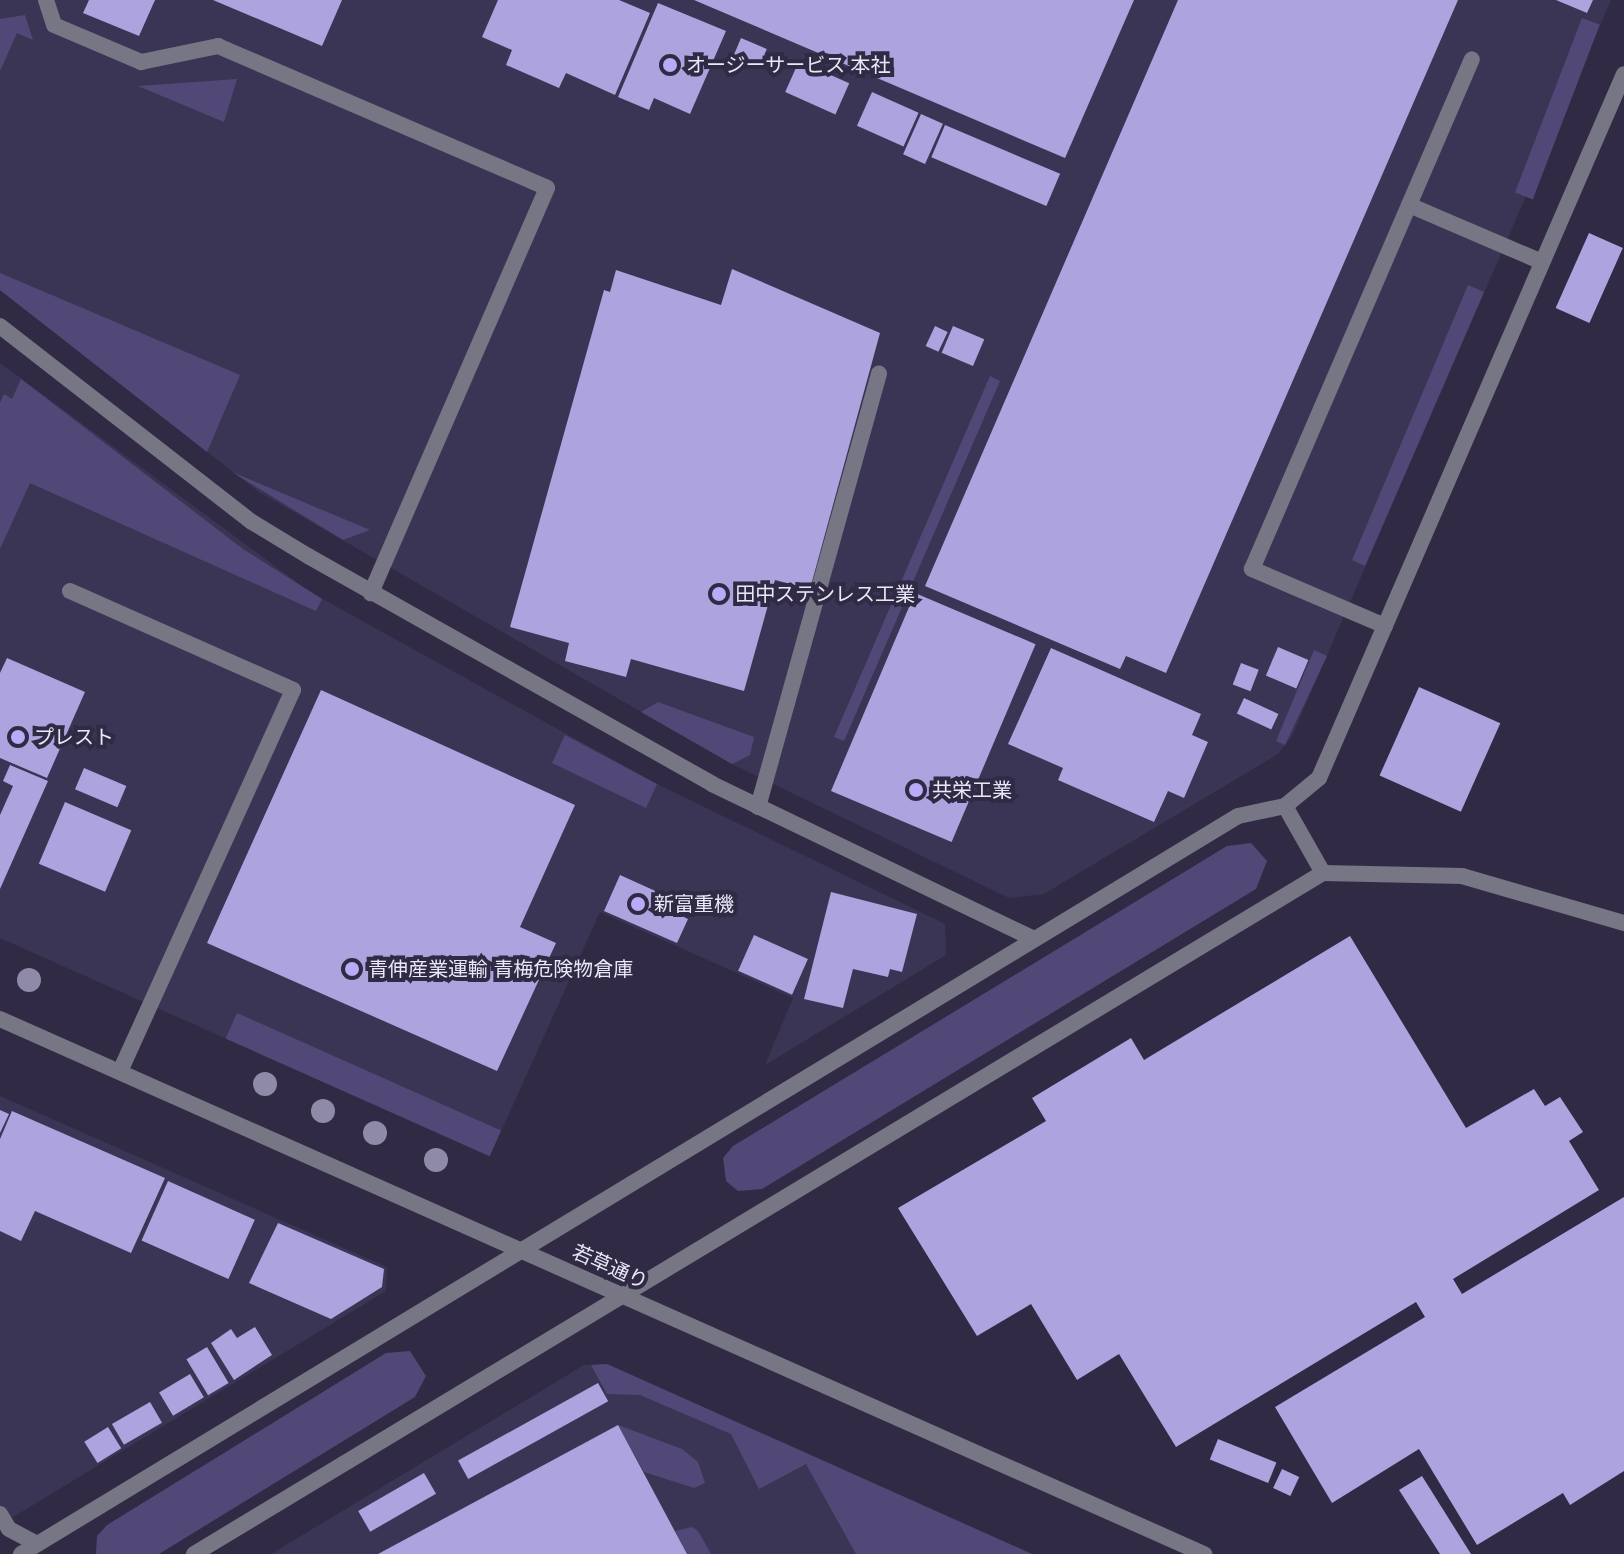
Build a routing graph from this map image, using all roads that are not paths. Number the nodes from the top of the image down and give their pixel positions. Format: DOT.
graph roads {
  1 [pos="46,0"];
  2 [pos="1472,59"];
  3 [pos="1624,74"];
  4 [pos="1409,205"];
  5 [pos="1542,262"];
  6 [pos="0,326"];
  7 [pos="879,374"];
  8 [pos="70,591"];
  9 [pos="371,593"];
  10 [pos="1385,626"];
  11 [pos="1285,806"];
  12 [pos="758,807"];
  13 [pos="1323,873"];
  14 [pos="1624,923"];
  15 [pos="1034,939"];
  16 [pos="0,1019"];
  17 [pos="120,1072"];
  18 [pos="521,1250"];
  19 [pos="624,1295"];
  20 [pos="0,1514"];
  21 [pos="40,1549"];
  22 [pos="21,1554"];
  23 [pos="194,1554"];
  24 [pos="1204,1554"];
  1 -- 9 [label="street"];
  2 -- 4 [label="street"];
  3 -- 5 [label="street"];
  4 -- 5 [label="street"];
  4 -- 10 [label="street"];
  5 -- 10 [label="street"];
  6 -- 9 [label="street"];
  7 -- 12 [label="street"];
  8 -- 17 [label="street"];
  9 -- 12 [label="street"];
  10 -- 11 [label="street"];
  11 -- 13 [label="street"];
  11 -- 15 [label="street"];
  12 -- 15 [label="street"];
  13 -- 14 [label="street"];
  13 -- 19 [label="street"];
  15 -- 18 [label="street"];
  16 -- 17 [label="street, 若草通り"];
  17 -- 18 [label="street, 若草通り"];
  18 -- 19 [label="street, 若草通り"];
  18 -- 21 [label="street"];
  19 -- 23 [label="street"];
  19 -- 24 [label="street, 若草通り"];
  20 -- 21 [label="street"];
  21 -- 22 [label="street"];
}
